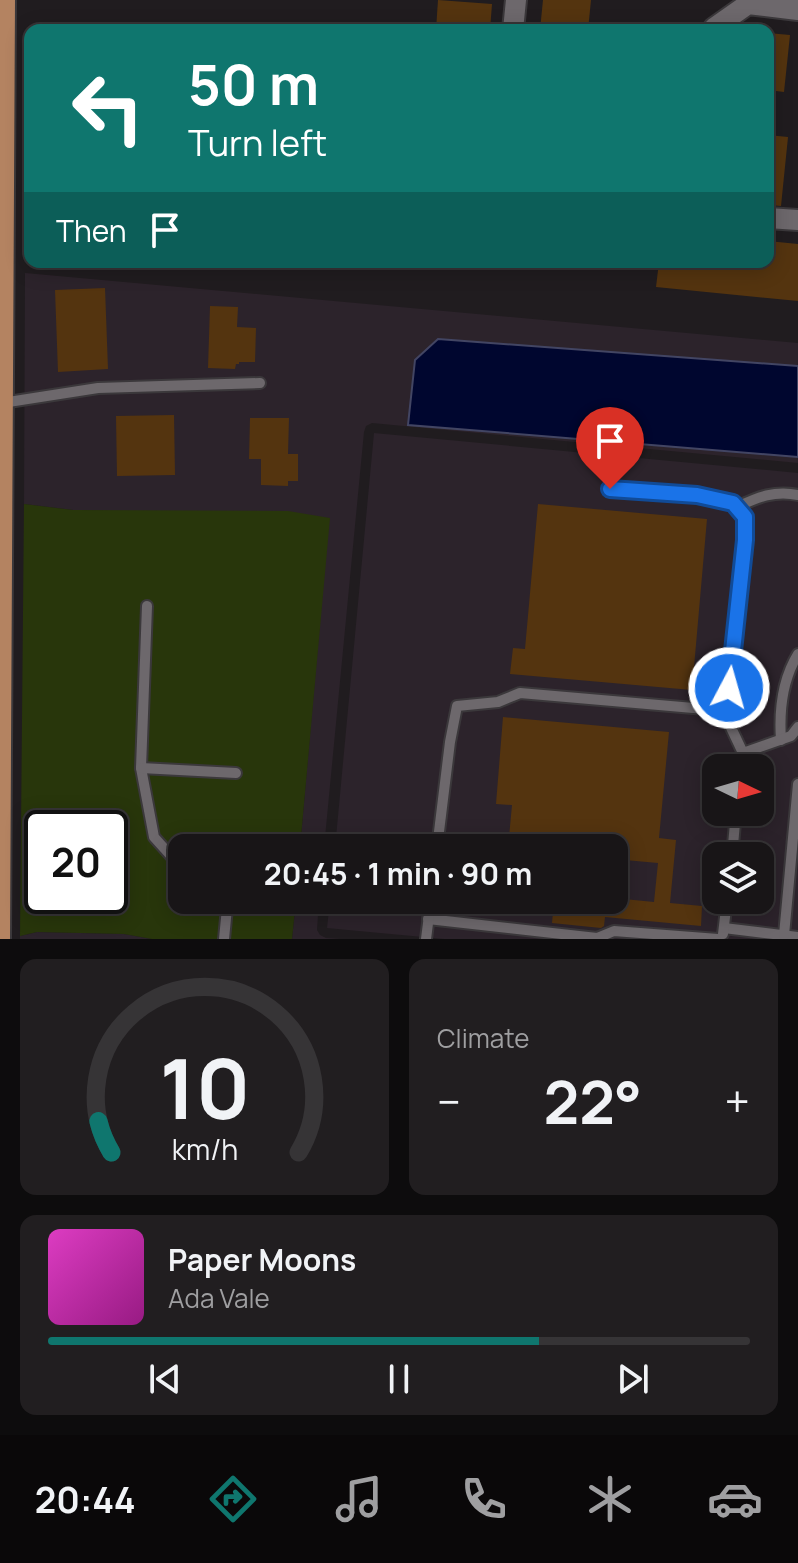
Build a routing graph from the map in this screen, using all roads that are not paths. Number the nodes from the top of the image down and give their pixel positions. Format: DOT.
graph roads {
  1 [pos="5,0"];
  2 [pos="516,0"];
  3 [pos="798,10"];
  4 [pos="514,24"];
  5 [pos="720,24"];
  6 [pos="774,218"];
  7 [pos="798,220"];
  8 [pos="1,246"];
  9 [pos="260,383"];
  10 [pos="2,403"];
  11 [pos="610,489"];
  12 [pos="798,495"];
  13 [pos="737,507"];
  14 [pos="147,606"];
  15 [pos="798,654"];
  16 [pos="726,717"];
  17 [pos="798,727"];
  18 [pos="781,740"];
  19 [pos="743,753"];
  20 [pos="141,768"];
  21 [pos="236,773"];
  22 [pos="798,784"];
  23 [pos="439,834"];
  24 [pos="168,853"];
  25 [pos="226,914"];
  26 [pos="429,914"];
  27 [pos="725,914"];
  28 [pos="428,919"];
  29 [pos="721,935"];
  30 [pos="784,935"];
  31 [pos="798,937"];
  32 [pos="0,939"];
  33 [pos="224,939"];
  34 [pos="426,939"];
  1 -- 8 [label="main road"];
  2 -- 4 [label="street"];
  3 -- 5 [label="street"];
  6 -- 7 [label="street"];
  8 -- 10 [label="main road"];
  9 -- 10 [label="lane"];
  10 -- 32 [label="main road"];
  11 -- 13 [label="lane"];
  12 -- 13 [label="lane"];
  13 -- 16 [label="lane"];
  14 -- 20 [label="lane"];
  15 -- 18 [label="lane"];
  16 -- 19 [label="lane"];
  16 -- 23 [label="lane"];
  17 -- 18 [label="lane"];
  18 -- 19 [label="lane"];
  20 -- 21 [label="lane"];
  20 -- 24 [label="lane"];
  22 -- 30 [label="lane"];
  25 -- 33 [label="lane"];
  26 -- 28 [label="lane"];
  27 -- 29 [label="lane"];
  28 -- 29 [label="lane"];
  28 -- 34 [label="lane"];
  29 -- 30 [label="lane"];
  30 -- 31 [label="lane"];
}
